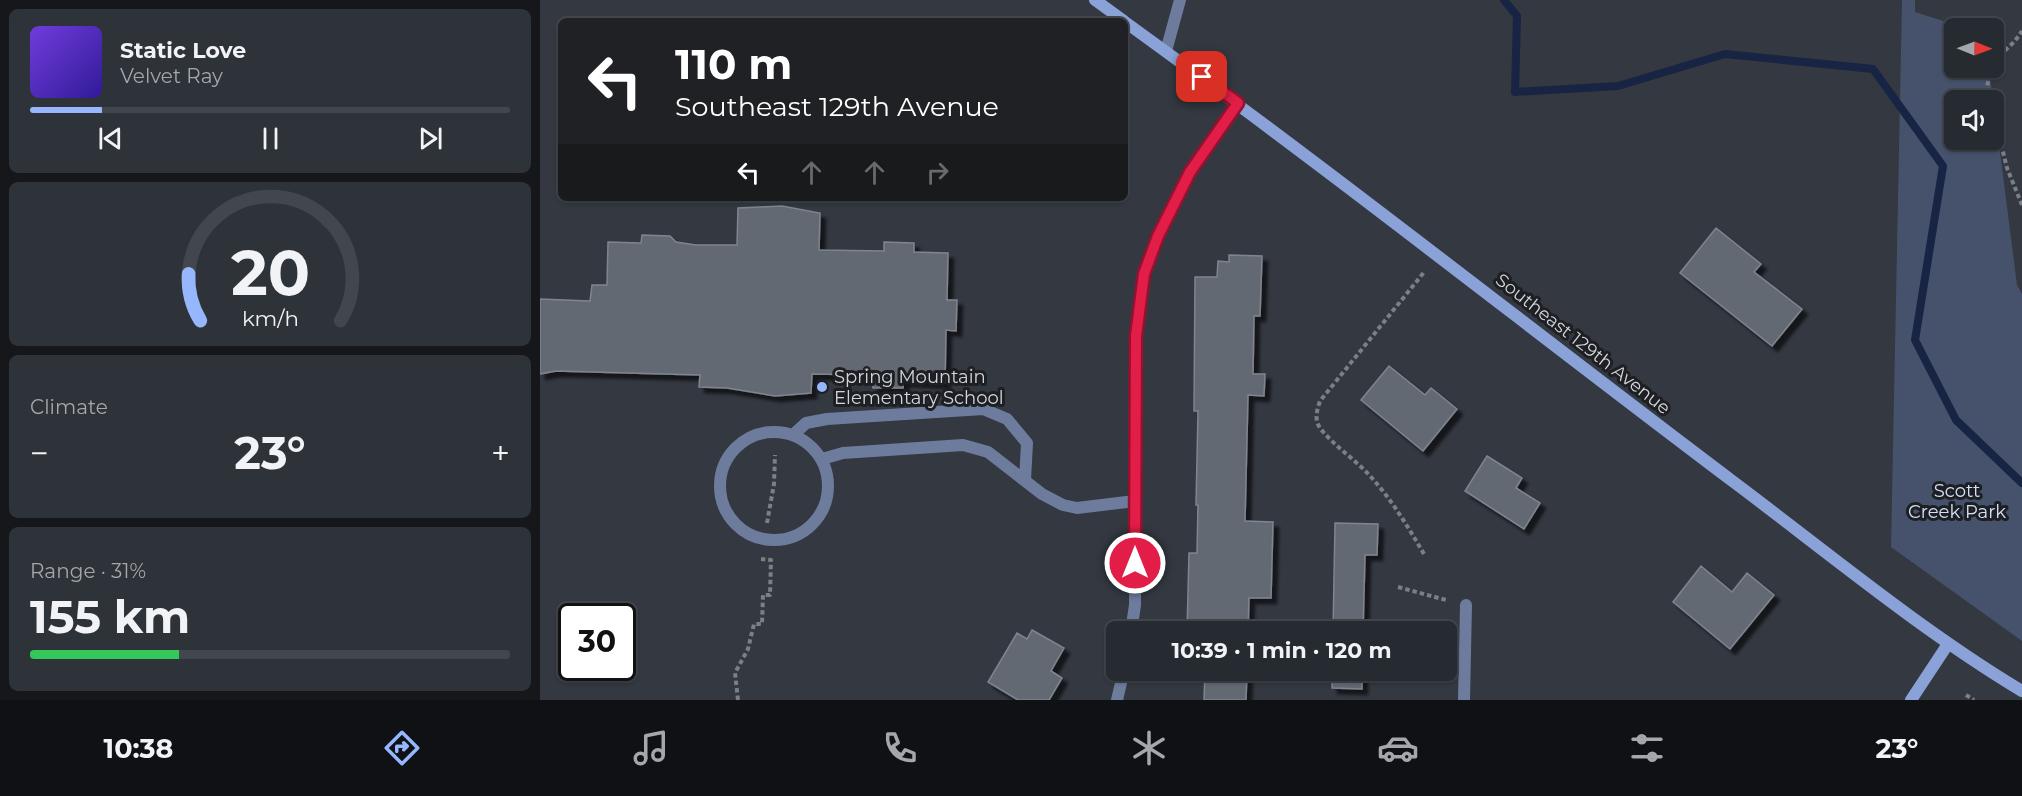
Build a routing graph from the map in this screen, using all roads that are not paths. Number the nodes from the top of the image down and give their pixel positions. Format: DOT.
graph roads {
  1 [pos="1095,0"];
  2 [pos="1180,0"];
  3 [pos="1121,18"];
  4 [pos="1128,23"];
  5 [pos="1166,51"];
  6 [pos="1238,103"];
  7 [pos="793,435"];
  8 [pos="822,459"];
  9 [pos="1025,480"];
  10 [pos="1135,501"];
  11 [pos="1466,605"];
  12 [pos="1133,621"];
  13 [pos="1948,644"];
  14 [pos="1121,681"];
  15 [pos="2022,691"];
  16 [pos="1117,700"];
  17 [pos="1464,700"];
  18 [pos="1911,700"];
  1 -- 3 [label="main road, Southeast 129th Avenue"];
  2 -- 5 [label="street"];
  4 -- 5 [label="main road, Southeast 129th Avenue"];
  5 -- 6 [label="main road, Southeast 129th Avenue"];
  6 -- 10 [label="street"];
  6 -- 13 [label="main road, Southeast 129th Avenue"];
  7 -- 8 [label="street"];
  7 -- 8 [label="street"];
  7 -- 9 [label="street"];
  8 -- 9 [label="street"];
  9 -- 10 [label="street"];
  10 -- 12 [label="street"];
  11 -- 17 [label="street"];
  13 -- 15 [label="main road, Southeast 129th Avenue"];
  13 -- 18 [label="main road"];
  14 -- 16 [label="street"];
}
